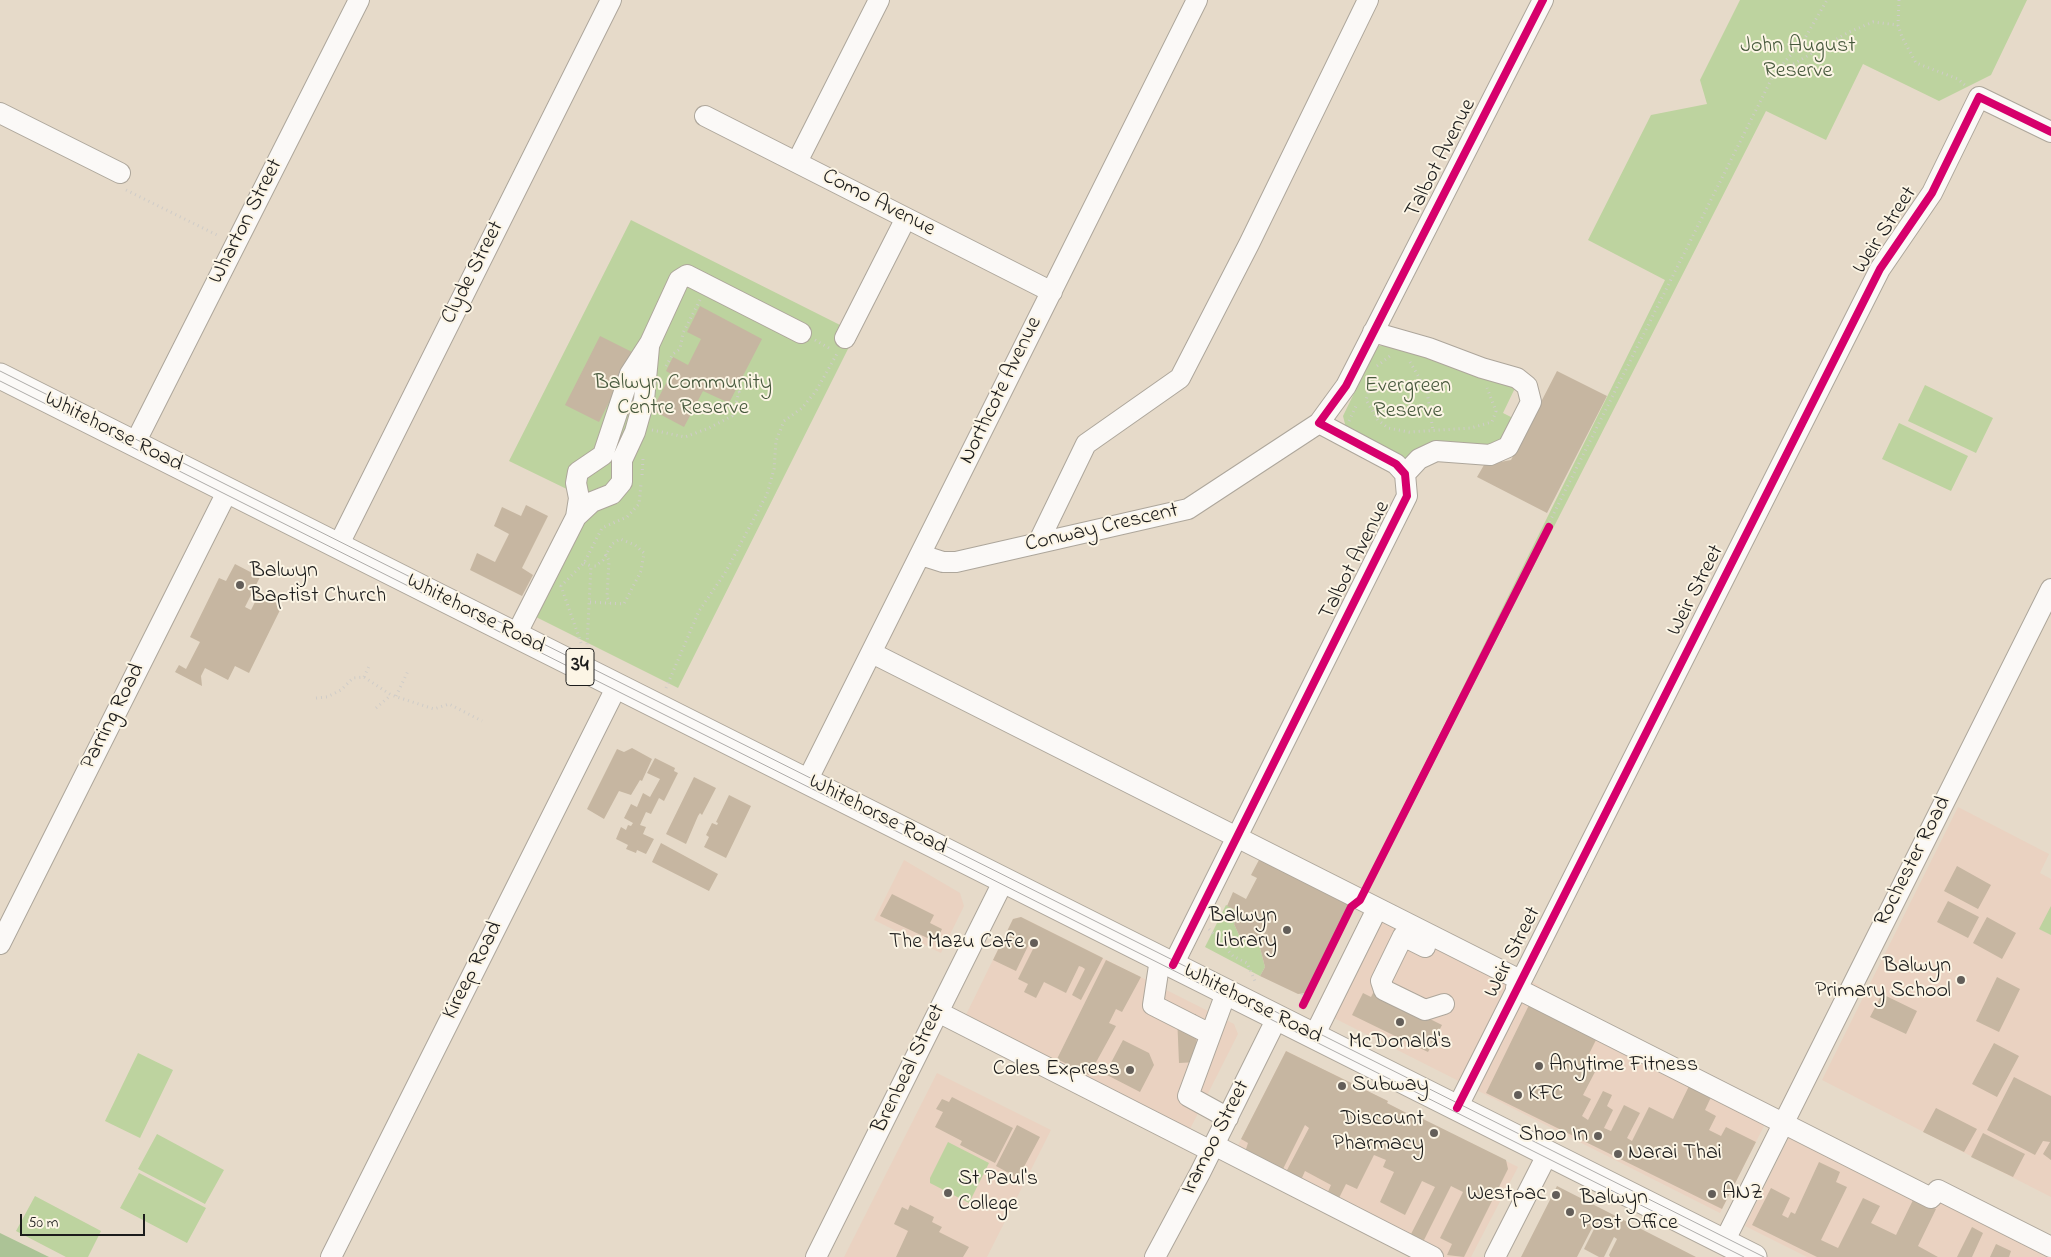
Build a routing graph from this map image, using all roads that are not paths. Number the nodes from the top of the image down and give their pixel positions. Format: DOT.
graph roads {
  1 [pos="359,0"];
  2 [pos="611,0"];
  3 [pos="880,0"];
  4 [pos="1197,0"];
  5 [pos="1368,0"];
  6 [pos="1543,0"];
  7 [pos="0,113"];
  8 [pos="705,116"];
  9 [pos="2051,132"];
  10 [pos="797,162"];
  11 [pos="120,173"];
  12 [pos="906,218"];
  13 [pos="1052,292"];
  14 [pos="801,333"];
  15 [pos="1381,334"];
  16 [pos="650,343"];
  17 [pos="841,345"];
  18 [pos="0,376"];
  19 [pos="1319,423"];
  20 [pos="135,443"];
  21 [pos="1405,474"];
  22 [pos="228,490"];
  23 [pos="576,517"];
  24 [pos="1038,543"];
  25 [pos="338,546"];
  26 [pos="921,555"];
  27 [pos="2051,589"];
  28 [pos="516,635"];
  29 [pos="872,652"];
  30 [pos="617,686"];
  31 [pos="807,781"];
  32 [pos="1237,836"];
  33 [pos="1004,880"];
  34 [pos="1369,904"];
  35 [pos="0,944"];
  36 [pos="1425,947"];
  37 [pos="1166,962"];
  38 [pos="1518,984"];
  39 [pos="1226,993"];
  40 [pos="1444,1004"];
  41 [pos="938,1012"];
  42 [pos="1277,1018"];
  43 [pos="1210,1034"];
  44 [pos="1314,1036"];
  45 [pos="1457,1108"];
  46 [pos="1228,1118"];
  47 [pos="1784,1123"];
  48 [pos="1213,1148"];
  49 [pos="1548,1153"];
  50 [pos="1724,1242"];
  51 [pos="2051,1247"];
  52 [pos="331,1257"];
  53 [pos="816,1257"];
  54 [pos="1155,1257"];
  55 [pos="1433,1257"];
  56 [pos="1495,1257"];
  57 [pos="1754,1257"];
  1 -- 20 [label="street, Wharton Street"];
  2 -- 25 [label="street, Clyde Street"];
  3 -- 10 [label="street"];
  4 -- 13 [label="street, Northcote Avenue"];
  5 -- 24 [label="street"];
  6 -- 15 [label="street, Talbot Avenue"];
  7 -- 11 [label="street"];
  8 -- 10 [label="street, Como Avenue"];
  9 -- 38 [label="street, Weir Street"];
  10 -- 12 [label="street, Como Avenue"];
  12 -- 13 [label="street, Como Avenue"];
  12 -- 17 [label="street"];
  13 -- 26 [label="street, Northcote Avenue"];
  14 -- 16 [label="street"];
  15 -- 19 [label="street, Talbot Avenue"];
  15 -- 21 [label="street"];
  16 -- 23 [label="street"];
  16 -- 23 [label="street"];
  18 -- 20 [label="main road, Whitehorse Road / 34"];
  19 -- 21 [label="street"];
  19 -- 24 [label="street, Conway Crescent"];
  20 -- 22 [label="main road, Whitehorse Road / 34"];
  21 -- 32 [label="street, Talbot Avenue"];
  22 -- 25 [label="main road, Whitehorse Road / 34"];
  22 -- 35 [label="street, Parring Road"];
  23 -- 28 [label="street"];
  24 -- 26 [label="street, Conway Crescent"];
  25 -- 28 [label="main road, Whitehorse Road / 34"];
  26 -- 29 [label="street, Northcote Avenue"];
  27 -- 47 [label="street, Rochester Road"];
  28 -- 30 [label="main road, Whitehorse Road / 34"];
  29 -- 31 [label="street, Northcote Avenue"];
  29 -- 32 [label="street"];
  30 -- 31 [label="main road, Whitehorse Road / 34"];
  30 -- 52 [label="street, Kireep Road"];
  31 -- 33 [label="main road, Whitehorse Road / 34"];
  32 -- 34 [label="street"];
  32 -- 37 [label="street, Talbot Avenue"];
  33 -- 37 [label="main road, Whitehorse Road / 34"];
  33 -- 41 [label="street, Brenbeal Street"];
  34 -- 38 [label="street"];
  34 -- 44 [label="street"];
  36 -- 40 [label="street"];
  37 -- 39 [label="main road, Whitehorse Road / 34"];
  37 -- 43 [label="street, Talbot Avenue"];
  38 -- 45 [label="street, Weir Street"];
  38 -- 47 [label="street"];
  39 -- 42 [label="main road, Whitehorse Road / 34"];
  39 -- 43 [label="street"];
  41 -- 48 [label="street"];
  41 -- 53 [label="street, Brenbeal Street"];
  42 -- 44 [label="main road, Whitehorse Road / 34"];
  42 -- 46 [label="street, Iramoo Street"];
  43 -- 46 [label="street"];
  44 -- 45 [label="main road, Whitehorse Road / 34"];
  45 -- 49 [label="main road, Whitehorse Road / 34"];
  46 -- 48 [label="street, Iramoo Street"];
  47 -- 50 [label="street, Rochester Road"];
  47 -- 51 [label="street"];
  48 -- 54 [label="street, Iramoo Street"];
  48 -- 55 [label="street"];
  49 -- 50 [label="main road, Whitehorse Road / 34"];
  49 -- 56 [label="street"];
  50 -- 57 [label="main road, Whitehorse Road / 34"];
}
